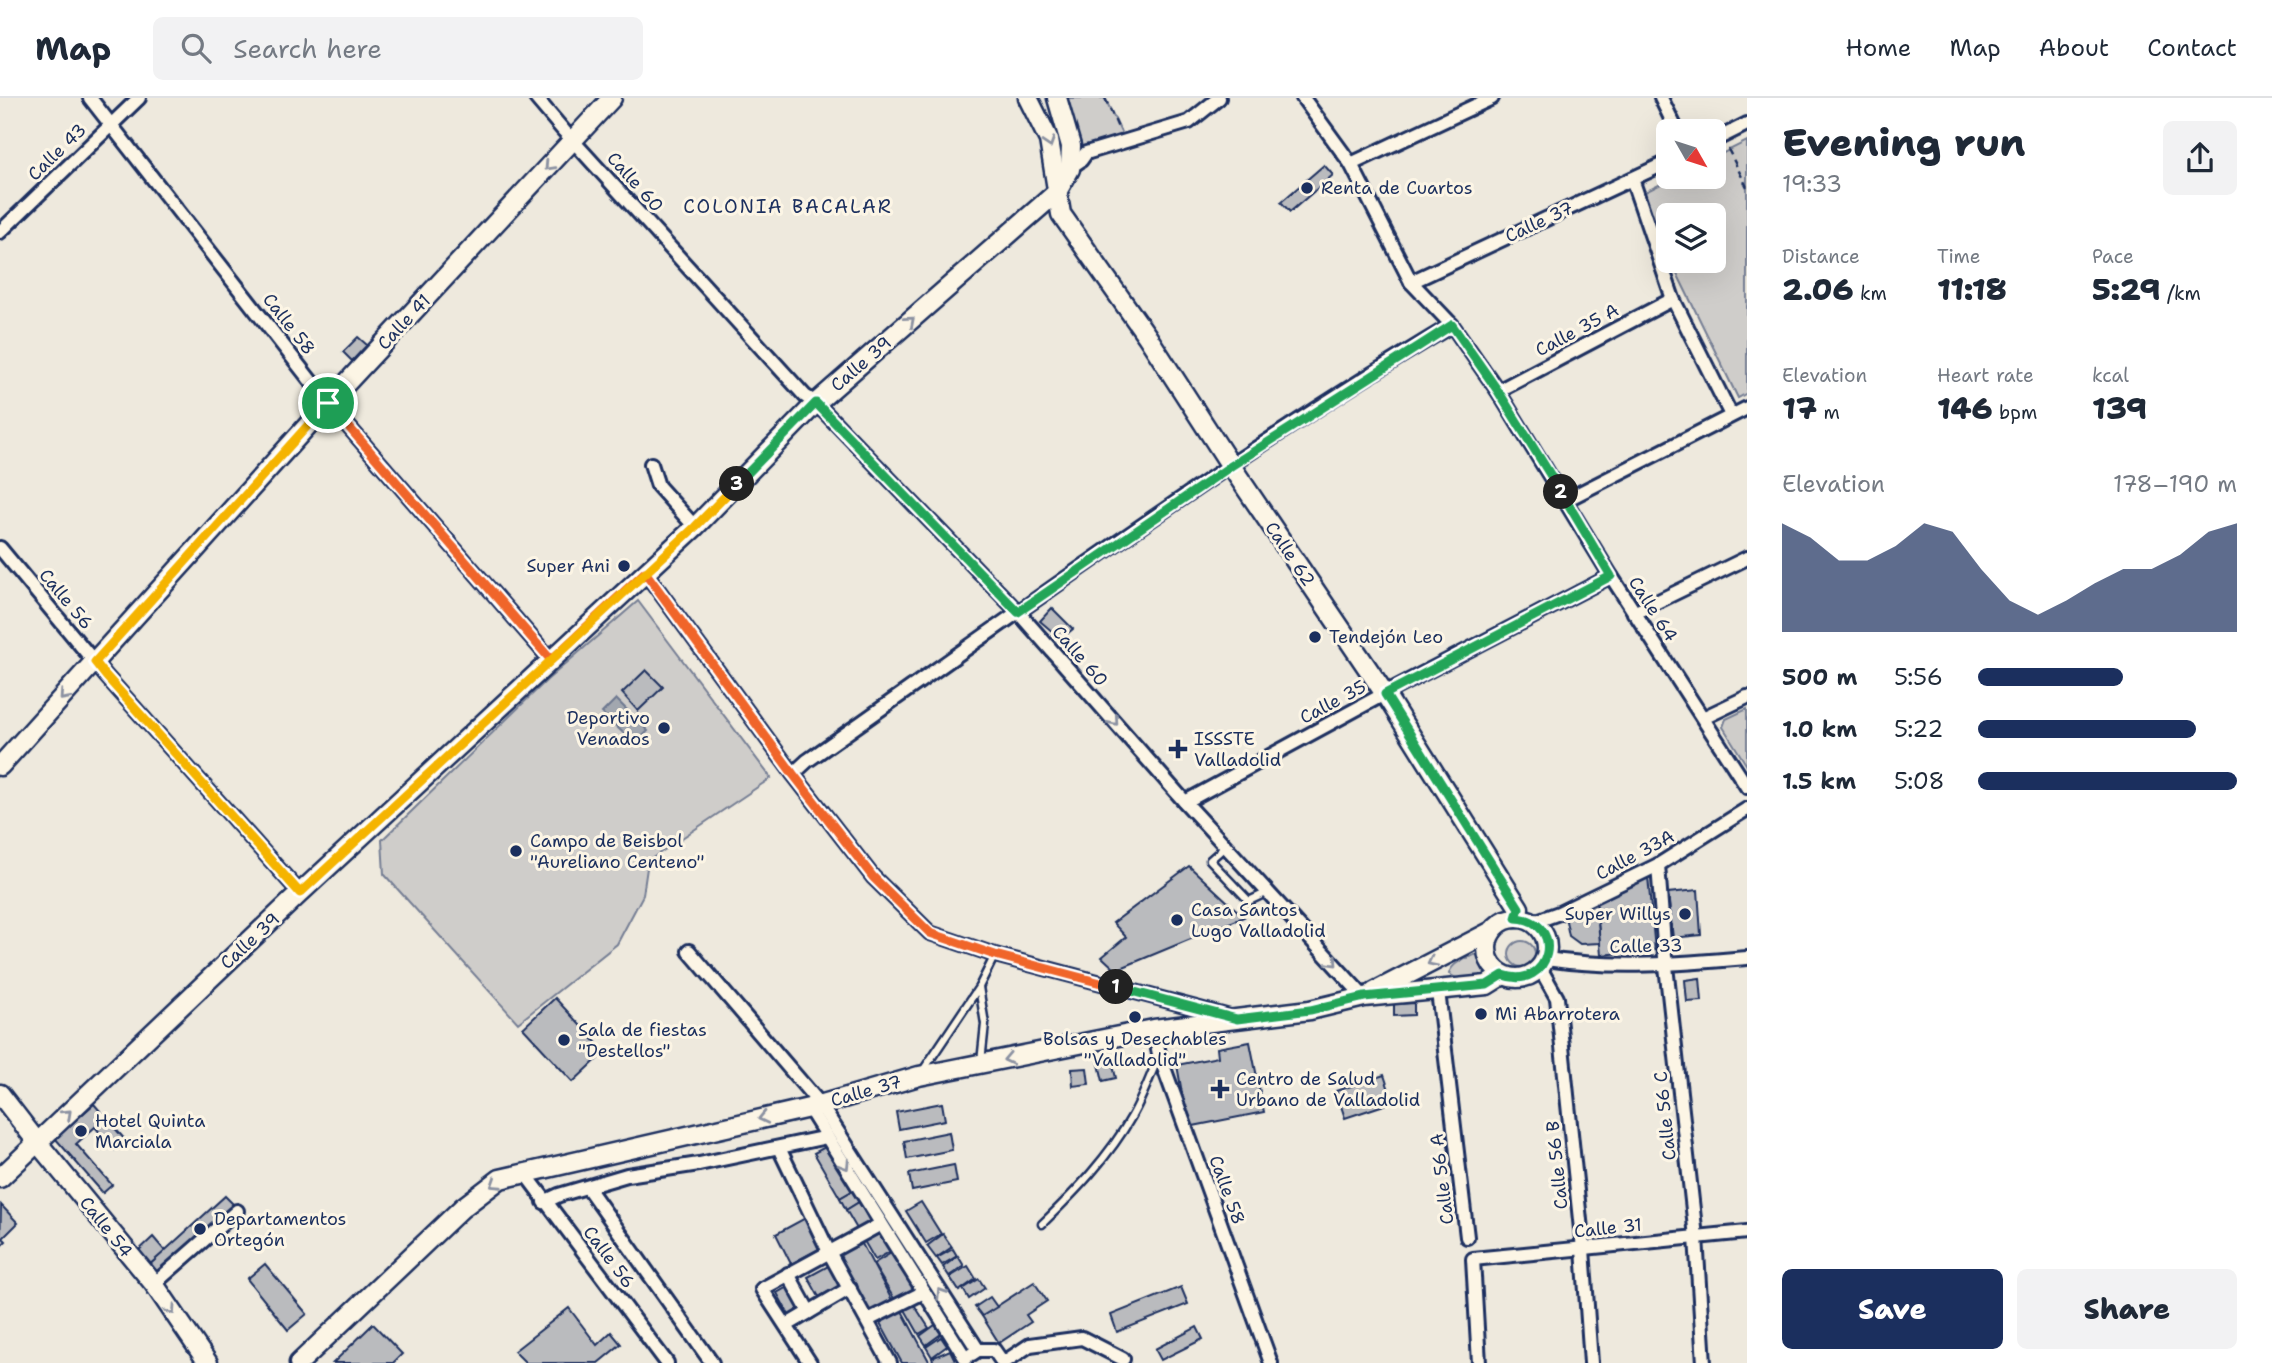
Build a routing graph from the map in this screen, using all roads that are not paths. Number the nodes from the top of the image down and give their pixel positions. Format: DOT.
graph roads {
  1 [pos="90,98"];
  2 [pos="139,98"];
  3 [pos="536,98"];
  4 [pos="611,98"];
  5 [pos="1028,98"];
  6 [pos="1057,98"];
  7 [pos="1219,98"];
  8 [pos="1303,98"];
  9 [pos="1492,98"];
  10 [pos="1661,98"];
  11 [pos="1671,119"];
  12 [pos="112,124"];
  13 [pos="1747,124"];
  14 [pos="1726,134"];
  15 [pos="573,141"];
  16 [pos="1351,164"];
  17 [pos="1656,167"];
  18 [pos="1062,171"];
  19 [pos="1632,178"];
  20 [pos="1058,192"];
  21 [pos="0,232"];
  22 [pos="1411,282"];
  23 [pos="1673,299"];
  24 [pos="1452,325"];
  25 [pos="1498,391"];
  26 [pos="328,403"];
  27 [pos="816,403"];
  28 [pos="1747,408"];
  29 [pos="1731,415"];
  30 [pos="651,464"];
  31 [pos="1231,466"];
  32 [pos="1566,500"];
  33 [pos="695,527"];
  34 [pos="0,548"];
  35 [pos="1747,558"];
  36 [pos="645,572"];
  37 [pos="1611,576"];
  38 [pos="1018,612"];
  39 [pos="1634,613"];
  40 [pos="551,660"];
  41 [pos="95,662"];
  42 [pos="1385,694"];
  43 [pos="1747,697"];
  44 [pos="1703,718"];
  45 [pos="0,766"];
  46 [pos="793,774"];
  47 [pos="1747,787"];
  48 [pos="1185,802"];
  49 [pos="1747,809"];
  50 [pos="1226,846"];
  51 [pos="1658,865"];
  52 [pos="1268,892"];
  53 [pos="300,893"];
  54 [pos="1516,918"];
  55 [pos="1534,922"];
  56 [pos="1492,931"];
  57 [pos="690,951"];
  58 [pos="995,955"];
  59 [pos="1747,958"];
  60 [pos="1543,963"];
  61 [pos="1666,965"];
  62 [pos="1503,975"];
  63 [pos="979,987"];
  64 [pos="1438,991"];
  65 [pos="1364,997"];
  66 [pos="1237,1019"];
  67 [pos="1154,1028"];
  68 [pos="1159,1054"];
  69 [pos="980,1064"];
  70 [pos="919,1076"];
  71 [pos="0,1094"];
  72 [pos="814,1106"];
  73 [pos="827,1137"];
  74 [pos="37,1142"];
  75 [pos="779,1149"];
  76 [pos="524,1172"];
  77 [pos="0,1178"];
  78 [pos="588,1188"];
  79 [pos="544,1202"];
  80 [pos="237,1211"];
  81 [pos="881,1224"];
  82 [pos="1042,1224"];
  83 [pos="1747,1232"];
  84 [pos="1467,1237"];
  85 [pos="1696,1237"];
  86 [pos="1583,1249"];
  87 [pos="829,1252"];
  88 [pos="788,1274"];
  89 [pos="154,1284"];
  90 [pos="850,1288"];
  91 [pos="924,1292"];
  92 [pos="809,1312"];
  93 [pos="868,1320"];
  94 [pos="787,1325"];
  95 [pos="978,1350"];
  96 [pos="967,1361"];
  97 [pos="1124,1361"];
  98 [pos="808,1362"];
  99 [pos="208,1363"];
  100 [pos="299,1363"];
  101 [pos="667,1363"];
  102 [pos="712,1363"];
  103 [pos="890,1363"];
  104 [pos="1003,1363"];
  105 [pos="1271,1363"];
  106 [pos="1479,1363"];
  107 [pos="1591,1363"];
  108 [pos="1704,1363"];
  1 -- 12 [label="street, Calle 58"];
  2 -- 12 [label="street, Calle 43"];
  3 -- 15 [label="street, Calle 60"];
  4 -- 15 [label="street, Calle 41"];
  5 -- 18 [label="street, one-way"];
  6 -- 18 [label="street"];
  7 -- 18 [label="street"];
  8 -- 16 [label="street, Calle 64"];
  9 -- 16 [label="street"];
  10 -- 11 [label="street"];
  12 -- 21 [label="street, Calle 43"];
  12 -- 26 [label="street, Calle 58"];
  13 -- 14 [label="street"];
  15 -- 26 [label="street, Calle 41, one-way"];
  15 -- 27 [label="street, Calle 60"];
  16 -- 22 [label="street, Calle 64"];
  17 -- 19 [label="street, Calle 37"];
  18 -- 20 [label="street, Calle 62"];
  19 -- 22 [label="street, Calle 37"];
  19 -- 23 [label="street"];
  27 -- 20 [label="street, Calle 39, one-way"];
  20 -- 31 [label="street, Calle 62"];
  22 -- 24 [label="street, Calle 64"];
  23 -- 25 [label="street, Calle 35 A"];
  23 -- 29 [label="street"];
  24 -- 25 [label="street, Calle 64"];
  24 -- 31 [label="street"];
  25 -- 32 [label="street, Calle 64"];
  26 -- 40 [label="street, Calle 58"];
  26 -- 41 [label="street, Calle 41"];
  27 -- 33 [label="street, Calle 39"];
  27 -- 38 [label="street, Calle 60"];
  28 -- 29 [label="street"];
  29 -- 32 [label="street"];
  30 -- 33 [label="street"];
  31 -- 38 [label="street"];
  31 -- 42 [label="street, Calle 62"];
  32 -- 37 [label="street, Calle 64"];
  33 -- 36 [label="street, Calle 39"];
  34 -- 41 [label="street, Calle 56"];
  35 -- 39 [label="street"];
  36 -- 40 [label="street, Calle 39"];
  36 -- 46 [label="street"];
  37 -- 39 [label="street, Calle 64"];
  37 -- 42 [label="street, Calle 35"];
  38 -- 46 [label="street"];
  38 -- 48 [label="street, Calle 60, one-way"];
  39 -- 44 [label="street, Calle 64"];
  40 -- 53 [label="street, Calle 39"];
  41 -- 45 [label="street, Calle 41, one-way"];
  41 -- 53 [label="street, Calle 56"];
  42 -- 48 [label="street, Calle 35"];
  42 -- 54 [label="street, Calle 62"];
  43 -- 44 [label="street"];
  44 -- 47 [label="street, Calle 64"];
  46 -- 58 [label="street"];
  48 -- 50 [label="street, Calle 60"];
  49 -- 51 [label="street, Calle 33A"];
  50 -- 52 [label="street, Calle 60"];
  50 -- 52 [label="lane"];
  51 -- 55 [label="street, Calle 33A"];
  51 -- 61 [label="street, Calle 56 C"];
  52 -- 65 [label="street, Calle 60, one-way"];
  74 -- 53 [label="street, Calle 39, one-way"];
  54 -- 55 [label="street"];
  54 -- 56 [label="street"];
  55 -- 60 [label="street"];
  56 -- 62 [label="street"];
  56 -- 65 [label="street, one-way"];
  57 -- 72 [label="street"];
  58 -- 63 [label="lane"];
  58 -- 66 [label="street"];
  59 -- 61 [label="street, Calle 33"];
  60 -- 61 [label="street, Calle 33"];
  60 -- 62 [label="street"];
  60 -- 86 [label="street, Calle 56 B"];
  61 -- 85 [label="street, Calle 56 C"];
  62 -- 64 [label="street, Calle 37"];
  63 -- 69 [label="lane"];
  63 -- 70 [label="lane"];
  64 -- 65 [label="street, Calle 37"];
  64 -- 84 [label="street, Calle 56 A"];
  65 -- 66 [label="street, Calle 37"];
  66 -- 67 [label="street, Calle 37"];
  67 -- 68 [label="street, Calle 58"];
  67 -- 69 [label="street, Calle 37, one-way"];
  68 -- 82 [label="lane"];
  68 -- 105 [label="street, Calle 58"];
  69 -- 70 [label="street, Calle 37"];
  70 -- 72 [label="street, Calle 37"];
  71 -- 74 [label="street, Calle 54"];
  72 -- 73 [label="street"];
  72 -- 76 [label="street, Calle 37, one-way"];
  95 -- 72 [label="street, one-way"];
  73 -- 75 [label="street"];
  73 -- 81 [label="street, one-way"];
  74 -- 77 [label="street, Calle 39"];
  74 -- 89 [label="street, Calle 54"];
  75 -- 78 [label="street"];
  75 -- 87 [label="street"];
  76 -- 79 [label="street, Calle 56"];
  76 -- 100 [label="street, Calle 37, one-way"];
  78 -- 79 [label="street"];
  78 -- 102 [label="street"];
  79 -- 101 [label="street, Calle 56"];
  80 -- 89 [label="street"];
  81 -- 87 [label="street"];
  81 -- 91 [label="street"];
  83 -- 85 [label="street, Calle 31"];
  85 -- 86 [label="street, Calle 31"];
  85 -- 108 [label="street, Calle 56 C"];
  86 -- 106 [label="street, Calle 31"];
  86 -- 107 [label="street, Calle 56 B"];
  87 -- 88 [label="street"];
  87 -- 90 [label="street"];
  88 -- 92 [label="street"];
  88 -- 94 [label="street"];
  89 -- 99 [label="street, Calle 54, one-way"];
  90 -- 92 [label="street"];
  90 -- 93 [label="street"];
  91 -- 93 [label="street"];
  91 -- 96 [label="street"];
  92 -- 94 [label="street"];
  93 -- 103 [label="street"];
  94 -- 98 [label="street"];
  95 -- 96 [label="street"];
  95 -- 104 [label="street"];
  97 -- 104 [label="street"];
}
